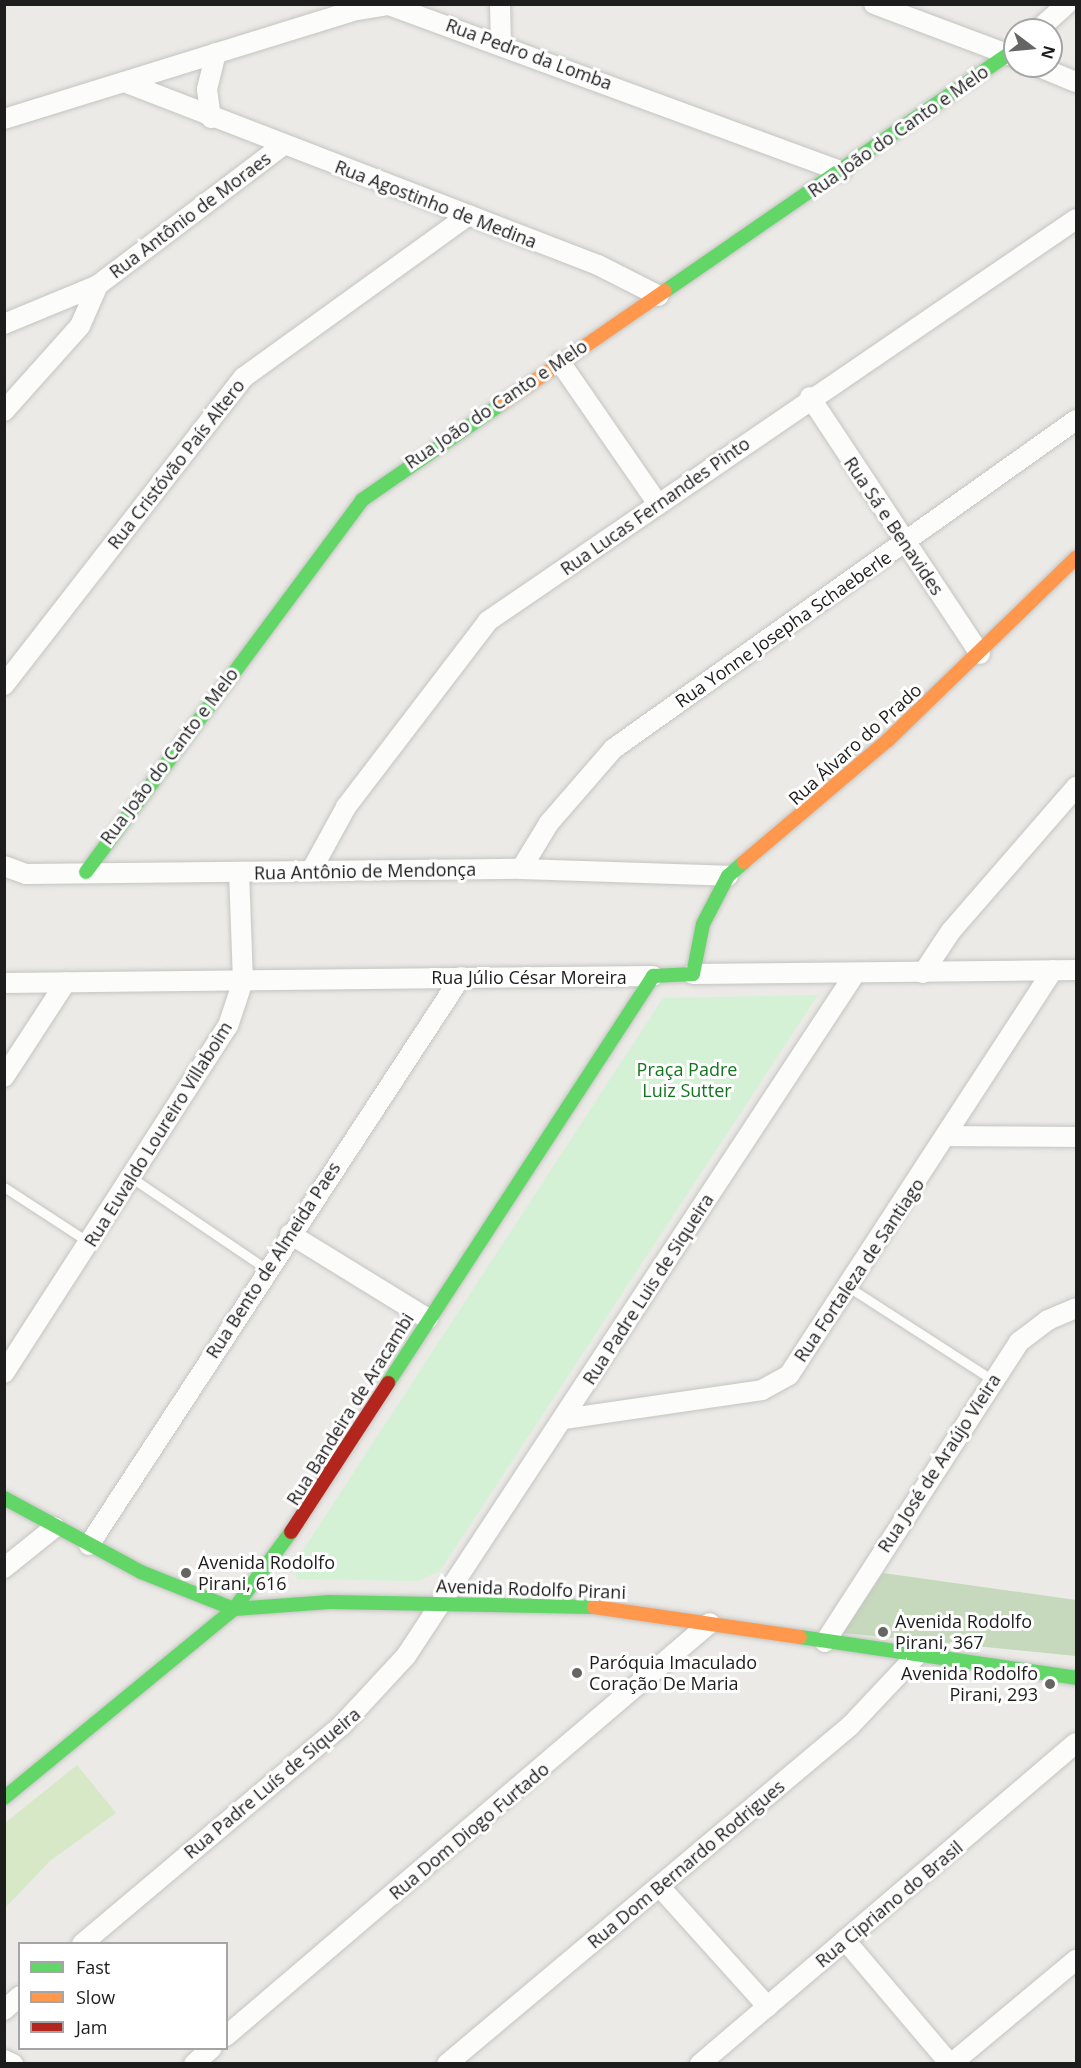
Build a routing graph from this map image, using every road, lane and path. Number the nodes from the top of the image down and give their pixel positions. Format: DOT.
graph roads {
  1 [pos="500,4"];
  2 [pos="874,4"];
  3 [pos="1067,4"];
  4 [pos="1051,18"];
  5 [pos="501,44"];
  6 [pos="1003,50"];
  7 [pos="216,53"];
  8 [pos="1003,61"];
  9 [pos="1063,77"];
  10 [pos="124,82"];
  11 [pos="1077,82"];
  12 [pos="211,118"];
  13 [pos="4,119"];
  14 [pos="282,146"];
  15 [pos="841,171"];
  16 [pos="469,215"];
  17 [pos="1077,219"];
  18 [pos="98,285"];
  19 [pos="659,296"];
  20 [pos="4,324"];
  21 [pos="560,362"];
  22 [pos="810,397"];
  23 [pos="4,411"];
  24 [pos="1077,420"];
  25 [pos="658,504"];
  26 [pos="905,543"];
  27 [pos="1077,558"];
  28 [pos="980,654"];
  29 [pos="4,685"];
  30 [pos="1076,789"];
  31 [pos="4,866"];
  32 [pos="521,869"];
  33 [pos="311,871"];
  34 [pos="86,872"];
  35 [pos="239,873"];
  36 [pos="728,876"];
  37 [pos="1053,970"];
  38 [pos="1077,970"];
  39 [pos="923,973"];
  40 [pos="693,974"];
  41 [pos="854,975"];
  42 [pos="653,976"];
  43 [pos="461,977"];
  44 [pos="243,981"];
  45 [pos="66,982"];
  46 [pos="4,983"];
  47 [pos="4,1077"];
  48 [pos="948,1136"];
  49 [pos="1077,1137"];
  50 [pos="132,1178"];
  51 [pos="4,1187"];
  52 [pos="290,1234"];
  53 [pos="90,1243"];
  54 [pos="265,1268"];
  55 [pos="850,1288"];
  56 [pos="1077,1308"];
  57 [pos="428,1319"];
  58 [pos="4,1373"];
  59 [pos="991,1379"];
  60 [pos="564,1419"];
  61 [pos="4,1498"];
  62 [pos="55,1527"];
  63 [pos="89,1545"];
  64 [pos="4,1568"];
  65 [pos="441,1604"];
  66 [pos="234,1609"];
  67 [pos="710,1623"];
  68 [pos="825,1642"];
  69 [pos="916,1656"];
  70 [pos="1077,1678"];
  71 [pos="1077,1743"];
  72 [pos="4,1798"];
  73 [pos="660,1887"];
  74 [pos="845,1940"];
  75 [pos="84,1942"];
  76 [pos="1077,1960"];
  77 [pos="18,1998"];
  78 [pos="768,2007"];
  79 [pos="4,2010"];
  80 [pos="228,2034"];
  81 [pos="211,2050"];
  82 [pos="4,2060"];
  83 [pos="13,2064"];
  84 [pos="194,2064"];
  85 [pos="447,2064"];
  86 [pos="700,2064"];
  87 [pos="950,2064"];
  1 -- 5 [label="street"];
  2 -- 6 [label="street"];
  3 -- 4 [label="street"];
  5 -- 7 [label="street, Rua Pedro da Lomba"];
  5 -- 15 [label="street, Rua Pedro da Lomba"];
  7 -- 10 [label="street, Rua Pedro da Lomba"];
  7 -- 12 [label="street"];
  8 -- 15 [label="street, Rua João do Canto e Melo"];
  9 -- 11 [label="street"];
  10 -- 12 [label="street, Rua Agostinho de Medina"];
  10 -- 13 [label="street, Rua Pedro da Lomba"];
  12 -- 14 [label="street, Rua Agostinho de Medina"];
  14 -- 16 [label="street, Rua Agostinho de Medina"];
  14 -- 18 [label="street, Rua Antônio de Moraes"];
  15 -- 19 [label="street, Rua João do Canto e Melo"];
  16 -- 19 [label="street, Rua Agostinho de Medina"];
  16 -- 29 [label="street, Rua Cristóvão País Altero"];
  17 -- 22 [label="street, Rua Lucas Fernandes Pinto"];
  18 -- 20 [label="street, Rua Antônio de Moraes"];
  18 -- 23 [label="street, Rua Antônio de Moraes"];
  19 -- 21 [label="street, Rua João do Canto e Melo"];
  21 -- 25 [label="street"];
  21 -- 34 [label="street, Rua João do Canto e Melo"];
  22 -- 25 [label="street, Rua Lucas Fernandes Pinto"];
  22 -- 26 [label="street, Rua Sá e Benavides"];
  24 -- 26 [label="street, Rua Yonne Josepha Schaeberle"];
  25 -- 33 [label="street, Rua Lucas Fernandes Pinto"];
  26 -- 28 [label="street, Rua Sá e Benavides"];
  26 -- 32 [label="street, Rua Yonne Josepha Schaeberle"];
  27 -- 28 [label="street, Rua Álvaro do Prado"];
  28 -- 36 [label="street, Rua Álvaro do Prado"];
  30 -- 39 [label="street"];
  31 -- 34 [label="street, Rua Antônio de Mendonça"];
  32 -- 33 [label="street, Rua Antônio de Mendonça"];
  32 -- 36 [label="street, Rua Antônio de Mendonça"];
  33 -- 35 [label="street, Rua Antônio de Mendonça"];
  34 -- 35 [label="street, Rua Antônio de Mendonça"];
  35 -- 44 [label="street, Rua Euvaldo Loureiro Villaboim"];
  36 -- 40 [label="street, Rua Álvaro do Prado"];
  37 -- 38 [label="street, Rua Júlio César Moreira"];
  37 -- 39 [label="street, Rua Júlio César Moreira"];
  37 -- 48 [label="street, Rua Fortaleza de Santiago"];
  39 -- 41 [label="street, Rua Júlio César Moreira"];
  40 -- 41 [label="street, Rua Júlio César Moreira"];
  40 -- 42 [label="street, Rua Júlio César Moreira"];
  41 -- 60 [label="street, Rua Padre Luis de Siqueira"];
  42 -- 43 [label="street, Rua Júlio César Moreira"];
  42 -- 57 [label="street, Rua Bandeira de Aracambi"];
  43 -- 44 [label="street, Rua Júlio César Moreira"];
  43 -- 52 [label="street, Rua Bento de Almeida Paes"];
  44 -- 45 [label="street, Rua Júlio César Moreira"];
  44 -- 50 [label="street, Rua Euvaldo Loureiro Villaboim"];
  45 -- 46 [label="street, Rua Júlio César Moreira"];
  45 -- 47 [label="street"];
  48 -- 49 [label="street"];
  48 -- 55 [label="street, Rua Fortaleza de Santiago"];
  50 -- 53 [label="street, Rua Euvaldo Loureiro Villaboim"];
  50 -- 54 [label="lane"];
  51 -- 53 [label="lane"];
  52 -- 54 [label="street, Rua Bento de Almeida Paes"];
  52 -- 57 [label="street"];
  53 -- 58 [label="street, Rua Euvaldo Loureiro Villaboim"];
  54 -- 63 [label="street, Rua Bento de Almeida Paes"];
  55 -- 59 [label="lane"];
  55 -- 60 [label="street, Rua Fortaleza de Santiago"];
  56 -- 59 [label="street, Rua José de Araújo Vieira"];
  57 -- 66 [label="street, Rua Bandeira de Aracambi"];
  59 -- 68 [label="street, Rua José de Araújo Vieira"];
  60 -- 65 [label="street, Rua Padre Luis de Siqueira"];
  61 -- 62 [label="street, Avenida Rodolfo Pirani"];
  62 -- 63 [label="street, Avenida Rodolfo Pirani"];
  62 -- 64 [label="street"];
  63 -- 66 [label="street, Avenida Rodolfo Pirani"];
  65 -- 66 [label="street, Avenida Rodolfo Pirani"];
  65 -- 67 [label="street, Avenida Rodolfo Pirani"];
  65 -- 75 [label="street, Rua Padre Luís de Siqueira"];
  66 -- 72 [label="street, Rua Bandeira de Aracambi"];
  67 -- 68 [label="street, Avenida Rodolfo Pirani"];
  67 -- 80 [label="street, Rua Dom Diogo Furtado"];
  68 -- 69 [label="street, Avenida Rodolfo Pirani"];
  69 -- 70 [label="street, Avenida Rodolfo Pirani"];
  69 -- 73 [label="street, Rua Dom Bernardo Rodrigues"];
  71 -- 74 [label="street, Rua Cipriano do Brasil"];
  73 -- 78 [label="street"];
  73 -- 85 [label="street, Rua Dom Bernardo Rodrigues"];
  74 -- 78 [label="street, Rua Cipriano do Brasil"];
  74 -- 87 [label="street"];
  76 -- 87 [label="street"];
  77 -- 79 [label="street"];
  78 -- 86 [label="street, Rua Cipriano do Brasil"];
  81 -- 84 [label="street"];
  82 -- 83 [label="street"];
}
